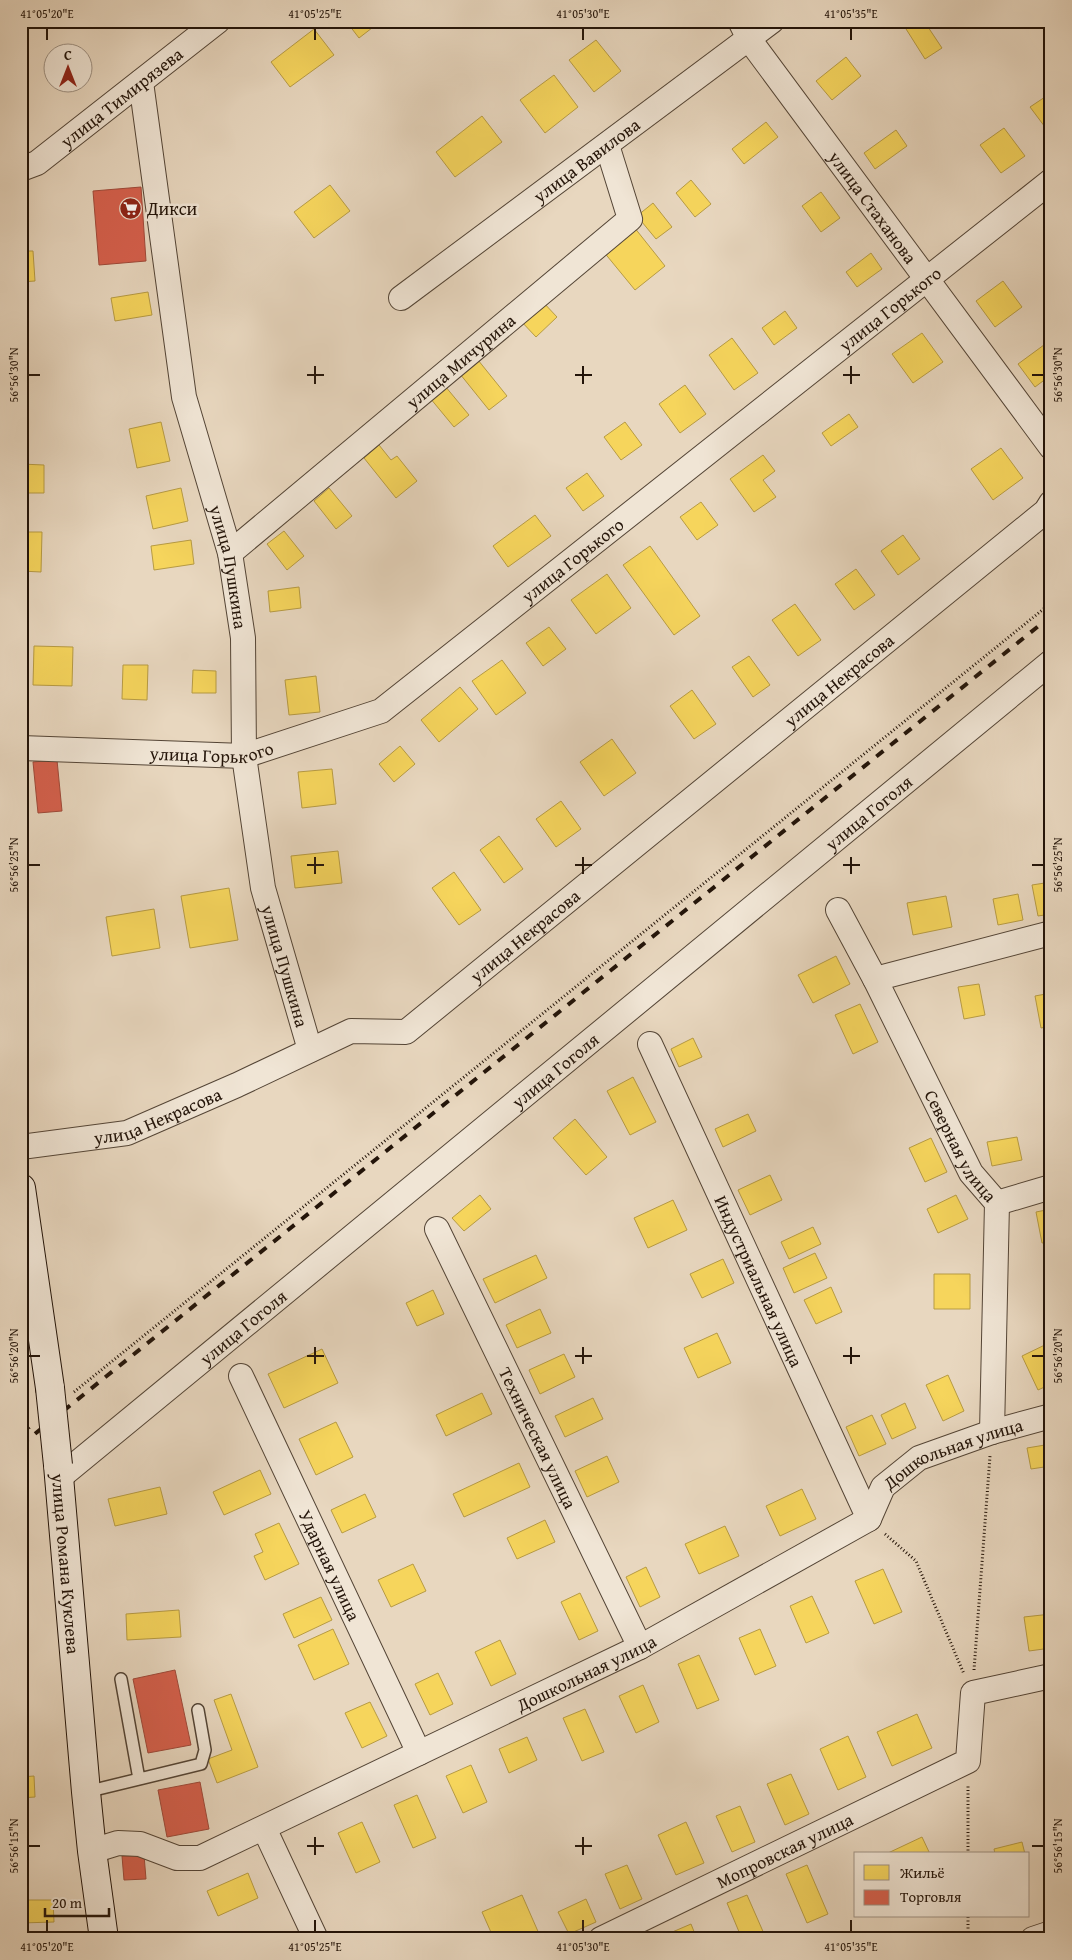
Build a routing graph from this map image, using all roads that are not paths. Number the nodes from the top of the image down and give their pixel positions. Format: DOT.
graph roads {
  1 [pos="218,21"];
  2 [pos="772,21"];
  3 [pos="745,30"];
  4 [pos="141,82"];
  5 [pos="607,144"];
  6 [pos="21,169"];
  7 [pos="1051,181"];
  8 [pos="927,279"];
  9 [pos="401,298"];
  10 [pos="1051,448"];
  11 [pos="1051,503"];
  12 [pos="230,553"];
  13 [pos="1051,662"];
  14 [pos="21,748"];
  15 [pos="244,756"];
  16 [pos="838,910"];
  17 [pos="1051,933"];
  18 [pos="875,979"];
  19 [pos="650,1044"];
  20 [pos="310,1050"];
  21 [pos="21,1147"];
  22 [pos="21,1188"];
  23 [pos="1051,1188"];
  24 [pos="997,1203"];
  25 [pos="437,1229"];
  26 [pos="240,1376"];
  27 [pos="1051,1416"];
  28 [pos="992,1432"];
  29 [pos="59,1472"];
  30 [pos="869,1519"];
  31 [pos="640,1647"];
  32 [pos="1051,1676"];
  33 [pos="121,1679"];
  34 [pos="198,1710"];
  35 [pos="419,1753"];
  36 [pos="139,1779"];
  37 [pos="86,1792"];
  38 [pos="264,1828"];
  39 [pos="92,1851"];
  40 [pos="1051,1933"];
  41 [pos="104,1939"];
  42 [pos="316,1939"];
  43 [pos="601,1939"];
  44 [pos="1034,1939"];
  1 -- 4 [label="street, улица Тимирязева"];
  2 -- 3 [label="street, улица Вавилова"];
  3 -- 5 [label="street, улица Вавилова"];
  3 -- 8 [label="street, улица Стаханова"];
  4 -- 6 [label="street, улица Тимирязева"];
  4 -- 12 [label="street, улица Пушкина"];
  5 -- 9 [label="street, улица Вавилова"];
  5 -- 12 [label="street, улица Мичурина"];
  7 -- 8 [label="street, улица Горького"];
  8 -- 10 [label="street, улица Стаханова"];
  8 -- 15 [label="street, улица Горького"];
  11 -- 20 [label="street, улица Некрасова"];
  12 -- 15 [label="street, улица Пушкина"];
  13 -- 29 [label="street, улица Гоголя"];
  14 -- 15 [label="street, улица Горького"];
  15 -- 20 [label="street, улица Пушкина"];
  16 -- 18 [label="street, Северная улица"];
  17 -- 18 [label="street"];
  18 -- 24 [label="street, Северная улица"];
  19 -- 30 [label="street, Индустриальная улица"];
  20 -- 21 [label="street, улица Некрасова"];
  22 -- 29 [label="street, улица Романа Куклева, bridge"];
  23 -- 24 [label="street"];
  24 -- 28 [label="street, Северная улица"];
  25 -- 31 [label="street, Техническая улица"];
  26 -- 35 [label="street, Ударная улица"];
  27 -- 28 [label="street, Дошкольная улица"];
  28 -- 30 [label="street, Дошкольная улица"];
  29 -- 37 [label="street, улица Романа Куклева"];
  30 -- 31 [label="street, Дошкольная улица"];
  31 -- 35 [label="street, Дошкольная улица"];
  32 -- 43 [label="street, Мопровская улица"];
  33 -- 36 [label="lane"];
  34 -- 36 [label="lane"];
  35 -- 38 [label="street, Дошкольная улица"];
  36 -- 37 [label="lane"];
  37 -- 39 [label="street, улица Романа Куклева"];
  38 -- 39 [label="street, Дошкольная улица"];
  38 -- 42 [label="street"];
  39 -- 41 [label="street, улица Романа Куклева"];
  40 -- 44 [label="street"];
}
